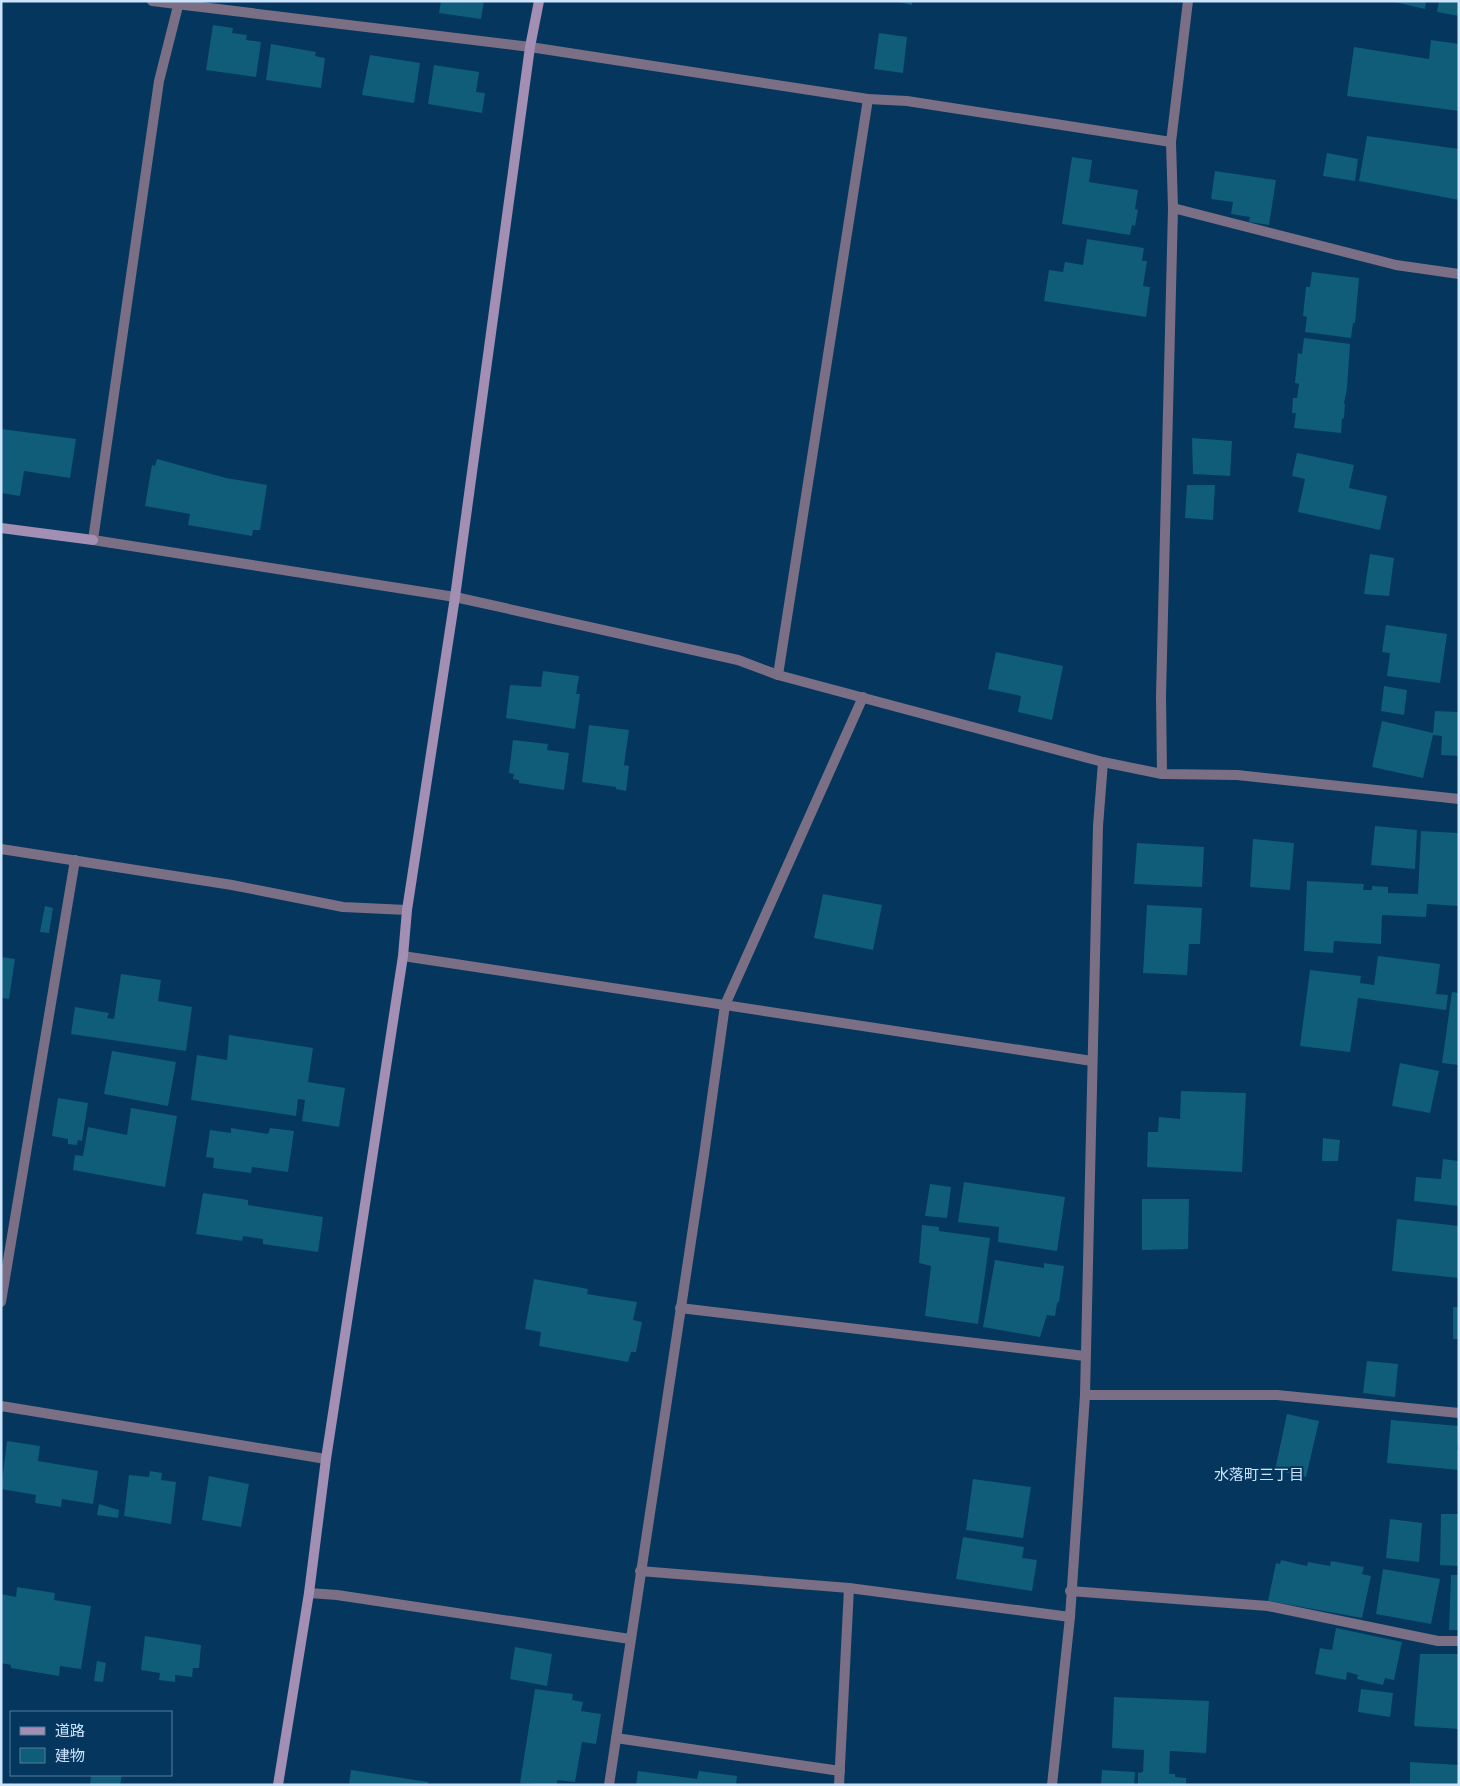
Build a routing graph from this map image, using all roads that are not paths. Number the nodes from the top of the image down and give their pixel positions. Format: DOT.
graph roads {
  1 [pos="152,1"];
  2 [pos="539,1"];
  3 [pos="1188,1"];
  4 [pos="178,6"];
  5 [pos="530,47"];
  6 [pos="868,99"];
  7 [pos="1171,142"];
  8 [pos="1173,208"];
  9 [pos="1459,274"];
  10 [pos="1,528"];
  11 [pos="93,540"];
  12 [pos="455,597"];
  13 [pos="778,675"];
  14 [pos="863,697"];
  15 [pos="1103,762"];
  16 [pos="1162,774"];
  17 [pos="1459,799"];
  18 [pos="1,849"];
  19 [pos="75,860"];
  20 [pos="407,910"];
  21 [pos="403,956"];
  22 [pos="725,1005"];
  23 [pos="1092,1061"];
  24 [pos="1,1302"];
  25 [pos="680,1308"];
  26 [pos="1086,1356"];
  27 [pos="1085,1395"];
  28 [pos="1,1406"];
  29 [pos="1459,1413"];
  30 [pos="326,1459"];
  31 [pos="640,1571"];
  32 [pos="848,1588"];
  33 [pos="1070,1591"];
  34 [pos="309,1593"];
  35 [pos="1070,1617"];
  36 [pos="630,1639"];
  37 [pos="1459,1641"];
  38 [pos="616,1738"];
  39 [pos="840,1771"];
  40 [pos="278,1785"];
  41 [pos="609,1785"];
  42 [pos="839,1785"];
  43 [pos="1052,1785"];
  1 -- 4 [label="street"];
  2 -- 5 [label="street"];
  3 -- 7 [label="street"];
  4 -- 5 [label="street"];
  4 -- 11 [label="street"];
  5 -- 6 [label="street"];
  5 -- 12 [label="street"];
  6 -- 7 [label="street"];
  6 -- 13 [label="street"];
  7 -- 8 [label="street"];
  8 -- 9 [label="street"];
  8 -- 16 [label="street"];
  10 -- 11 [label="street"];
  11 -- 12 [label="street"];
  12 -- 13 [label="street"];
  12 -- 20 [label="street"];
  13 -- 14 [label="street"];
  14 -- 15 [label="street"];
  14 -- 22 [label="street"];
  15 -- 16 [label="street"];
  15 -- 23 [label="street"];
  16 -- 17 [label="street"];
  18 -- 19 [label="street"];
  19 -- 20 [label="street"];
  19 -- 24 [label="street"];
  20 -- 21 [label="street"];
  21 -- 22 [label="street"];
  21 -- 30 [label="street"];
  22 -- 23 [label="street"];
  22 -- 25 [label="street"];
  23 -- 26 [label="street"];
  25 -- 26 [label="street"];
  25 -- 31 [label="street"];
  26 -- 27 [label="street"];
  27 -- 29 [label="street"];
  27 -- 33 [label="street"];
  28 -- 30 [label="street"];
  30 -- 34 [label="street"];
  31 -- 32 [label="street"];
  31 -- 36 [label="street"];
  32 -- 35 [label="street"];
  32 -- 39 [label="street"];
  33 -- 35 [label="street"];
  33 -- 37 [label="street"];
  34 -- 36 [label="street"];
  34 -- 40 [label="street"];
  35 -- 43 [label="street"];
  36 -- 38 [label="street"];
  38 -- 39 [label="street"];
  38 -- 41 [label="street"];
  39 -- 42 [label="street"];
}
